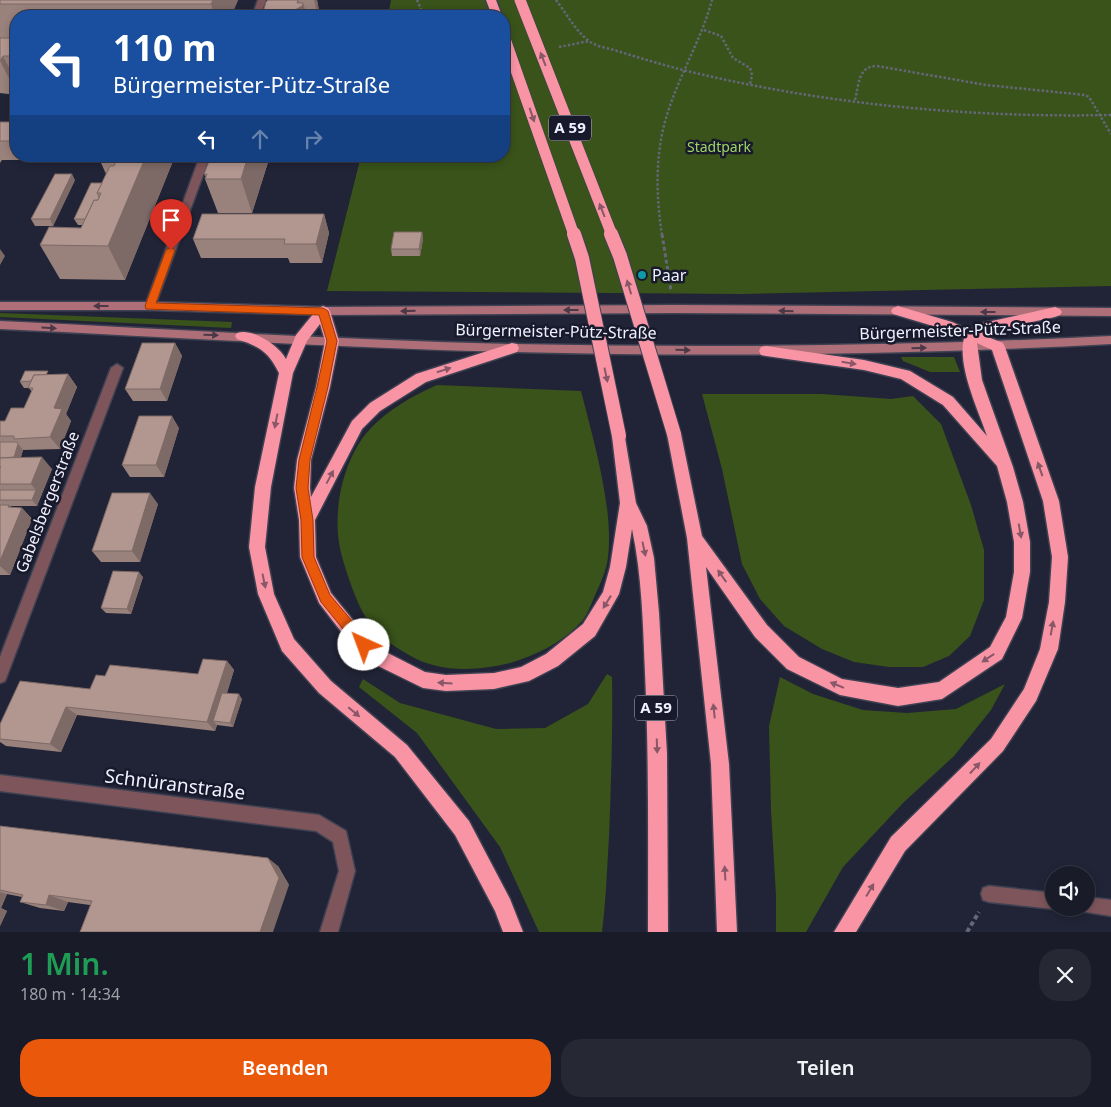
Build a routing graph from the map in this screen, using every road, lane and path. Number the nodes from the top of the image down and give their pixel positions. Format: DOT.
graph roads {
  1 [pos="520,0"];
  2 [pos="556,0"];
  3 [pos="712,0"];
  4 [pos="704,30"];
  5 [pos="510,53"];
  6 [pos="685,71"];
  7 [pos="750,85"];
  8 [pos="855,100"];
  9 [pos="1099,115"];
  10 [pos="1111,115"];
  11 [pos="1111,134"];
  12 [pos="203,162"];
  13 [pos="0,306"];
  14 [pos="150,306"];
  15 [pos="674,309"];
  16 [pos="323,311"];
  17 [pos="898,312"];
  18 [pos="1055,312"];
  19 [pos="1111,312"];
  20 [pos="0,326"];
  21 [pos="242,336"];
  22 [pos="301,339"];
  23 [pos="1111,340"];
  24 [pos="332,341"];
  25 [pos="971,341"];
  26 [pos="998,347"];
  27 [pos="512,348"];
  28 [pos="766,351"];
  29 [pos="117,368"];
  30 [pos="286,373"];
  31 [pos="1005,467"];
  32 [pos="628,503"];
  33 [pos="307,520"];
  34 [pos="695,538"];
  35 [pos="0,676"];
  36 [pos="0,783"];
  37 [pos="989,894"];
  38 [pos="1045,900"];
  39 [pos="1095,906"];
  40 [pos="1111,908"];
  41 [pos="329,932"];
  42 [pos="513,932"];
  43 [pos="658,932"];
  44 [pos="727,932"];
  45 [pos="844,932"];
  34 -- 1 [label="highway, A 59, one-way, bridge"];
  2 -- 6 [label="path"];
  3 -- 4 [label="path"];
  4 -- 6 [label="path"];
  4 -- 7 [label="path"];
  5 -- 32 [label="highway, A 59, one-way, bridge"];
  6 -- 7 [label="path"];
  6 -- 15 [label="path"];
  7 -- 8 [label="path"];
  8 -- 9 [label="path"];
  8 -- 9 [label="path"];
  9 -- 10 [label="path"];
  9 -- 11 [label="path"];
  12 -- 14 [label="street"];
  14 -- 13 [label="main road, Bürgermeister-Pütz-Straße, one-way"];
  14 -- 16 [label="main road, Bürgermeister-Pütz-Straße"];
  15 -- 16 [label="main road, Bürgermeister-Pütz-Straße, one-way"];
  17 -- 15 [label="main road, Bürgermeister-Pütz-Straße, one-way"];
  16 -- 22 [label="highway"];
  16 -- 24 [label="highway"];
  18 -- 17 [label="main road, Bürgermeister-Pütz-Straße, one-way"];
  17 -- 25 [label="highway"];
  18 -- 19 [label="main road, Bürgermeister-Pütz-Straße"];
  18 -- 25 [label="highway"];
  20 -- 21 [label="main road, Bürgermeister-Pütz-Straße, one-way"];
  21 -- 22 [label="main road, Bürgermeister-Pütz-Straße"];
  21 -- 30 [label="highway"];
  22 -- 24 [label="main road, Bürgermeister-Pütz-Straße"];
  22 -- 30 [label="highway"];
  23 -- 26 [label="main road, Bürgermeister-Pütz-Straße"];
  24 -- 27 [label="main road, Bürgermeister-Pütz-Straße"];
  24 -- 33 [label="highway"];
  25 -- 26 [label="highway"];
  28 -- 25 [label="main road, Bürgermeister-Pütz-Straße, one-way"];
  25 -- 31 [label="highway"];
  45 -- 26 [label="highway, one-way"];
  27 -- 28 [label="main road, Bürgermeister-Pütz-Straße, one-way"];
  33 -- 27 [label="highway, one-way"];
  28 -- 31 [label="highway, one-way"];
  29 -- 35 [label="street, Gabelsbergerstraße"];
  30 -- 42 [label="highway, one-way"];
  31 -- 34 [label="highway, one-way"];
  32 -- 33 [label="highway, one-way"];
  32 -- 43 [label="highway, A 59, one-way"];
  44 -- 34 [label="highway, A 59, one-way"];
  36 -- 41 [label="street, Schnüranstraße"];
  37 -- 38 [label="street"];
  39 -- 40 [label="street"];
}
